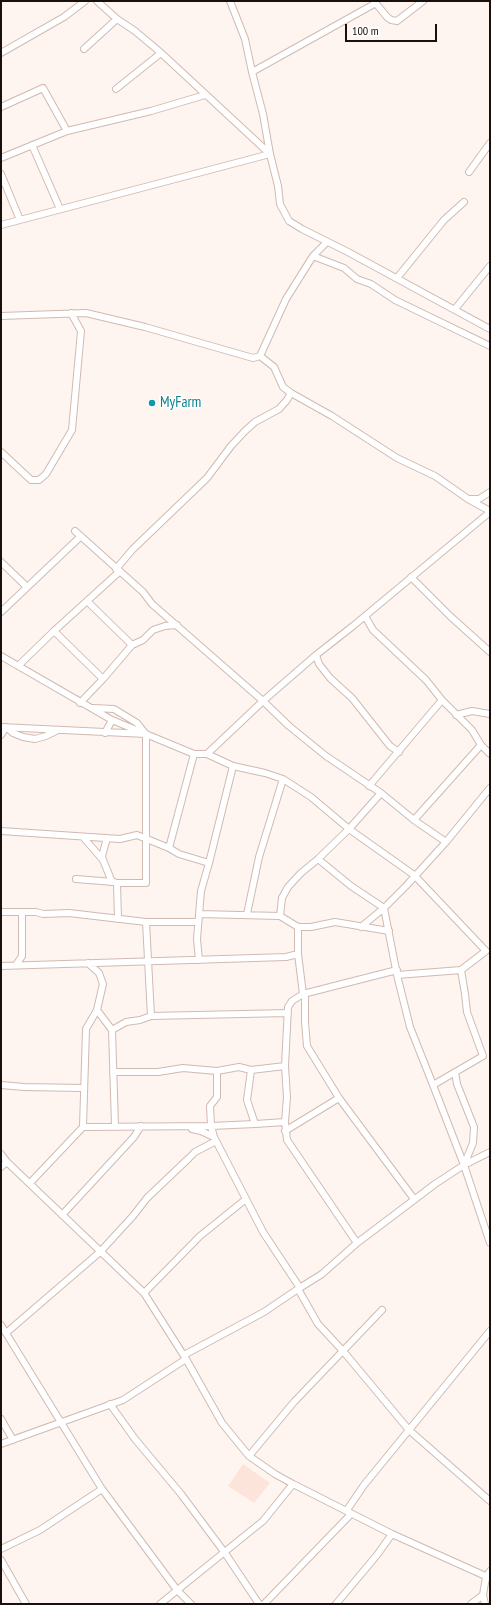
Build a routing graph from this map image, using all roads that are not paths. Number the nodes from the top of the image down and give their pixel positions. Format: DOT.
graph roads {
  1 [pos="84,1"];
  2 [pos="97,1"];
  3 [pos="230,1"];
  4 [pos="423,1"];
  5 [pos="375,2"];
  6 [pos="117,19"];
  7 [pos="84,49"];
  8 [pos="1,53"];
  9 [pos="161,53"];
  10 [pos="252,72"];
  11 [pos="116,89"];
  12 [pos="206,95"];
  13 [pos="1,107"];
  14 [pos="67,131"];
  15 [pos="490,143"];
  16 [pos="32,145"];
  17 [pos="270,154"];
  18 [pos="1,158"];
  19 [pos="469,172"];
  20 [pos="1,174"];
  21 [pos="464,202"];
  22 [pos="60,209"];
  23 [pos="20,220"];
  24 [pos="1,225"];
  25 [pos="327,242"];
  26 [pos="313,256"];
  27 [pos="490,266"];
  28 [pos="397,278"];
  29 [pos="455,309"];
  30 [pos="71,313"];
  31 [pos="1,316"];
  32 [pos="490,328"];
  33 [pos="490,346"];
  34 [pos="260,356"];
  35 [pos="291,393"];
  36 [pos="1,452"];
  37 [pos="490,492"];
  38 [pos="468,499"];
  39 [pos="490,511"];
  40 [pos="75,531"];
  41 [pos="80,537"];
  42 [pos="1,562"];
  43 [pos="118,570"];
  44 [pos="411,577"];
  45 [pos="27,587"];
  46 [pos="88,602"];
  47 [pos="1,612"];
  48 [pos="365,616"];
  49 [pos="177,625"];
  50 [pos="54,631"];
  51 [pos="132,645"];
  52 [pos="490,652"];
  53 [pos="316,655"];
  54 [pos="1,656"];
  55 [pos="18,666"];
  56 [pos="103,679"];
  57 [pos="442,700"];
  58 [pos="263,702"];
  59 [pos="80,703"];
  60 [pos="89,708"];
  61 [pos="490,714"];
  62 [pos="456,715"];
  63 [pos="112,720"];
  64 [pos="3,727"];
  65 [pos="58,730"];
  66 [pos="105,733"];
  67 [pos="146,734"];
  68 [pos="1,735"];
  69 [pos="481,745"];
  70 [pos="398,752"];
  71 [pos="194,754"];
  72 [pos="207,754"];
  73 [pos="490,754"];
  74 [pos="233,766"];
  75 [pos="284,779"];
  76 [pos="369,786"];
  77 [pos="490,788"];
  78 [pos="381,793"];
  79 [pos="414,820"];
  80 [pos="349,829"];
  81 [pos="1,831"];
  82 [pos="83,837"];
  83 [pos="107,838"];
  84 [pos="146,840"];
  85 [pos="446,842"];
  86 [pos="169,848"];
  87 [pos="318,859"];
  88 [pos="103,860"];
  89 [pos="209,863"];
  90 [pos="414,876"];
  91 [pos="76,879"];
  92 [pos="115,882"];
  93 [pos="384,908"];
  94 [pos="1,912"];
  95 [pos="22,912"];
  96 [pos="199,914"];
  97 [pos="247,914"];
  98 [pos="280,916"];
  99 [pos="118,919"];
  100 [pos="146,922"];
  101 [pos="198,922"];
  102 [pos="298,927"];
  103 [pos="361,927"];
  104 [pos="389,932"];
  105 [pos="298,954"];
  106 [pos="22,956"];
  107 [pos="147,960"];
  108 [pos="199,960"];
  109 [pos="88,963"];
  110 [pos="16,965"];
  111 [pos="28,965"];
  112 [pos="1,966"];
  113 [pos="461,970"];
  114 [pos="397,972"];
  115 [pos="304,994"];
  116 [pos="97,1010"];
  117 [pos="288,1013"];
  118 [pos="151,1016"];
  119 [pos="112,1030"];
  120 [pos="286,1066"];
  121 [pos="251,1070"];
  122 [pos="217,1071"];
  123 [pos="113,1072"];
  124 [pos="454,1072"];
  125 [pos="1,1085"];
  126 [pos="433,1085"];
  127 [pos="84,1088"];
  128 [pos="339,1098"];
  129 [pos="285,1122"];
  130 [pos="255,1124"];
  131 [pos="115,1126"];
  132 [pos="141,1126"];
  133 [pos="179,1126"];
  134 [pos="211,1126"];
  135 [pos="83,1127"];
  136 [pos="285,1131"];
  137 [pos="215,1139"];
  138 [pos="490,1152"];
  139 [pos="1,1154"];
  140 [pos="7,1162"];
  141 [pos="464,1165"];
  142 [pos="1,1167"];
  143 [pos="30,1183"];
  144 [pos="246,1199"];
  145 [pos="414,1199"];
  146 [pos="62,1215"];
  147 [pos="489,1232"];
  148 [pos="490,1242"];
  149 [pos="357,1243"];
  150 [pos="100,1252"];
  151 [pos="299,1289"];
  152 [pos="144,1293"];
  153 [pos="382,1310"];
  154 [pos="1,1325"];
  155 [pos="490,1331"];
  156 [pos="6,1333"];
  157 [pos="343,1352"];
  158 [pos="185,1357"];
  159 [pos="110,1404"];
  160 [pos="1,1419"];
  161 [pos="60,1421"];
  162 [pos="410,1430"];
  163 [pos="13,1440"];
  164 [pos="1,1444"];
  165 [pos="249,1456"];
  166 [pos="293,1484"];
  167 [pos="102,1490"];
  168 [pos="490,1501"];
  169 [pos="349,1512"];
  170 [pos="392,1534"];
  171 [pos="1,1549"];
  172 [pos="225,1553"];
  173 [pos="1,1560"];
  174 [pos="489,1575"];
  175 [pos="177,1590"];
  176 [pos="483,1594"];
  177 [pos="26,1604"];
  178 [pos="160,1604"];
  179 [pos="191,1604"];
  180 [pos="259,1604"];
  181 [pos="264,1604"];
  182 [pos="336,1604"];
  183 [pos="471,1604"];
  184 [pos="485,1604"];
  1 -- 8 [label="street"];
  2 -- 6 [label="street"];
  3 -- 10 [label="street"];
  4 -- 5 [label="street"];
  5 -- 10 [label="street"];
  6 -- 7 [label="street"];
  6 -- 9 [label="street"];
  9 -- 11 [label="street"];
  9 -- 12 [label="street"];
  10 -- 17 [label="street"];
  12 -- 14 [label="street"];
  12 -- 17 [label="street"];
  13 -- 14 [label="street"];
  14 -- 16 [label="street"];
  15 -- 19 [label="street"];
  16 -- 18 [label="street"];
  16 -- 22 [label="street"];
  17 -- 22 [label="street"];
  17 -- 25 [label="street"];
  20 -- 23 [label="street"];
  21 -- 28 [label="street"];
  22 -- 23 [label="street"];
  23 -- 24 [label="street"];
  25 -- 26 [label="street"];
  25 -- 28 [label="street"];
  26 -- 33 [label="street"];
  26 -- 34 [label="street"];
  27 -- 29 [label="street"];
  28 -- 29 [label="street"];
  29 -- 32 [label="street"];
  30 -- 31 [label="street"];
  30 -- 34 [label="street"];
  30 -- 36 [label="street"];
  34 -- 35 [label="street"];
  35 -- 38 [label="street"];
  35 -- 43 [label="street"];
  37 -- 38 [label="street"];
  38 -- 39 [label="street"];
  39 -- 44 [label="street"];
  40 -- 41 [label="street"];
  41 -- 43 [label="street"];
  41 -- 45 [label="street"];
  42 -- 45 [label="street"];
  43 -- 46 [label="street"];
  43 -- 49 [label="street"];
  44 -- 48 [label="street"];
  44 -- 52 [label="street"];
  45 -- 47 [label="street"];
  46 -- 50 [label="street"];
  46 -- 51 [label="street"];
  48 -- 53 [label="street"];
  48 -- 57 [label="street"];
  49 -- 51 [label="street"];
  49 -- 58 [label="street"];
  50 -- 55 [label="street"];
  50 -- 56 [label="street"];
  51 -- 56 [label="street"];
  53 -- 58 [label="street"];
  53 -- 70 [label="street"];
  54 -- 55 [label="street"];
  55 -- 59 [label="street"];
  56 -- 59 [label="street"];
  57 -- 62 [label="street"];
  57 -- 70 [label="street"];
  58 -- 72 [label="street"];
  58 -- 76 [label="street"];
  59 -- 60 [label="street"];
  60 -- 63 [label="street"];
  60 -- 67 [label="street"];
  61 -- 62 [label="street"];
  62 -- 69 [label="street"];
  63 -- 66 [label="street"];
  63 -- 67 [label="street"];
  64 -- 65 [label="street"];
  64 -- 65 [label="street"];
  64 -- 68 [label="street"];
  65 -- 66 [label="street"];
  66 -- 67 [label="street"];
  67 -- 71 [label="street"];
  67 -- 84 [label="street"];
  69 -- 73 [label="street"];
  69 -- 79 [label="street"];
  70 -- 76 [label="street"];
  71 -- 72 [label="street"];
  71 -- 86 [label="street"];
  72 -- 74 [label="street"];
  74 -- 75 [label="street"];
  74 -- 89 [label="street"];
  75 -- 80 [label="street"];
  75 -- 97 [label="street"];
  76 -- 78 [label="street"];
  77 -- 85 [label="street"];
  78 -- 79 [label="street"];
  78 -- 80 [label="street"];
  79 -- 85 [label="street"];
  80 -- 87 [label="street"];
  80 -- 90 [label="street"];
  81 -- 82 [label="street"];
  82 -- 83 [label="street"];
  82 -- 88 [label="street"];
  83 -- 84 [label="street"];
  83 -- 88 [label="street"];
  84 -- 86 [label="street"];
  84 -- 92 [label="street"];
  85 -- 90 [label="street"];
  86 -- 89 [label="street"];
  87 -- 93 [label="street"];
  87 -- 98 [label="street"];
  88 -- 92 [label="street"];
  89 -- 96 [label="street"];
  90 -- 93 [label="street"];
  90 -- 113 [label="street"];
  91 -- 92 [label="street"];
  92 -- 99 [label="street"];
  93 -- 103 [label="street"];
  93 -- 104 [label="street"];
  94 -- 95 [label="street"];
  95 -- 99 [label="street"];
  95 -- 106 [label="street"];
  96 -- 97 [label="street"];
  96 -- 101 [label="street"];
  97 -- 98 [label="street"];
  98 -- 102 [label="street"];
  99 -- 100 [label="street"];
  100 -- 101 [label="street"];
  100 -- 107 [label="street"];
  101 -- 108 [label="street"];
  102 -- 103 [label="street"];
  102 -- 105 [label="street"];
  103 -- 104 [label="street"];
  104 -- 114 [label="street"];
  105 -- 108 [label="street"];
  105 -- 115 [label="street"];
  106 -- 110 [label="street"];
  106 -- 111 [label="street"];
  107 -- 108 [label="street"];
  107 -- 109 [label="street"];
  107 -- 118 [label="street"];
  109 -- 111 [label="street"];
  109 -- 116 [label="street"];
  110 -- 111 [label="street"];
  110 -- 112 [label="street"];
  113 -- 114 [label="street"];
  113 -- 124 [label="street"];
  114 -- 115 [label="street"];
  114 -- 126 [label="street"];
  115 -- 117 [label="street"];
  115 -- 128 [label="street"];
  116 -- 119 [label="street"];
  116 -- 127 [label="street"];
  117 -- 118 [label="street"];
  117 -- 120 [label="street"];
  118 -- 119 [label="street"];
  119 -- 123 [label="street"];
  120 -- 121 [label="street"];
  120 -- 129 [label="street"];
  121 -- 122 [label="street"];
  121 -- 130 [label="street"];
  122 -- 123 [label="street"];
  122 -- 134 [label="street"];
  123 -- 131 [label="street"];
  124 -- 126 [label="street"];
  124 -- 141 [label="street"];
  125 -- 127 [label="street"];
  126 -- 141 [label="street"];
  127 -- 135 [label="street"];
  128 -- 136 [label="street"];
  128 -- 145 [label="street"];
  129 -- 130 [label="street"];
  129 -- 136 [label="street"];
  130 -- 134 [label="street"];
  131 -- 132 [label="street"];
  131 -- 135 [label="street"];
  132 -- 133 [label="street"];
  132 -- 146 [label="street"];
  133 -- 134 [label="street"];
  133 -- 137 [label="street"];
  134 -- 137 [label="street"];
  135 -- 143 [label="street"];
  136 -- 149 [label="street"];
  137 -- 144 [label="street"];
  137 -- 150 [label="street"];
  138 -- 141 [label="street"];
  139 -- 140 [label="street"];
  140 -- 142 [label="street"];
  140 -- 143 [label="street"];
  141 -- 145 [label="street"];
  141 -- 147 [label="street"];
  143 -- 146 [label="street"];
  144 -- 151 [label="street"];
  144 -- 152 [label="street"];
  145 -- 149 [label="street"];
  146 -- 150 [label="street"];
  147 -- 148 [label="street"];
  149 -- 151 [label="street"];
  150 -- 152 [label="street"];
  150 -- 156 [label="street"];
  151 -- 157 [label="street"];
  151 -- 158 [label="street"];
  152 -- 158 [label="street"];
  153 -- 157 [label="street"];
  154 -- 156 [label="street"];
  155 -- 162 [label="street"];
  156 -- 161 [label="street"];
  157 -- 162 [label="street"];
  157 -- 165 [label="street"];
  158 -- 159 [label="street"];
  158 -- 165 [label="street"];
  159 -- 161 [label="street"];
  159 -- 172 [label="street"];
  160 -- 163 [label="street"];
  161 -- 163 [label="street"];
  161 -- 167 [label="street"];
  162 -- 168 [label="street"];
  162 -- 169 [label="street"];
  163 -- 164 [label="street"];
  165 -- 166 [label="street"];
  166 -- 169 [label="street"];
  166 -- 172 [label="street"];
  167 -- 171 [label="street"];
  167 -- 175 [label="street"];
  169 -- 170 [label="street"];
  169 -- 181 [label="street"];
  170 -- 174 [label="street"];
  170 -- 182 [label="street"];
  172 -- 175 [label="street"];
  172 -- 180 [label="street"];
  173 -- 177 [label="street"];
  174 -- 176 [label="street"];
  175 -- 178 [label="street"];
  175 -- 179 [label="street"];
  176 -- 183 [label="street"];
  176 -- 184 [label="street"];
}
